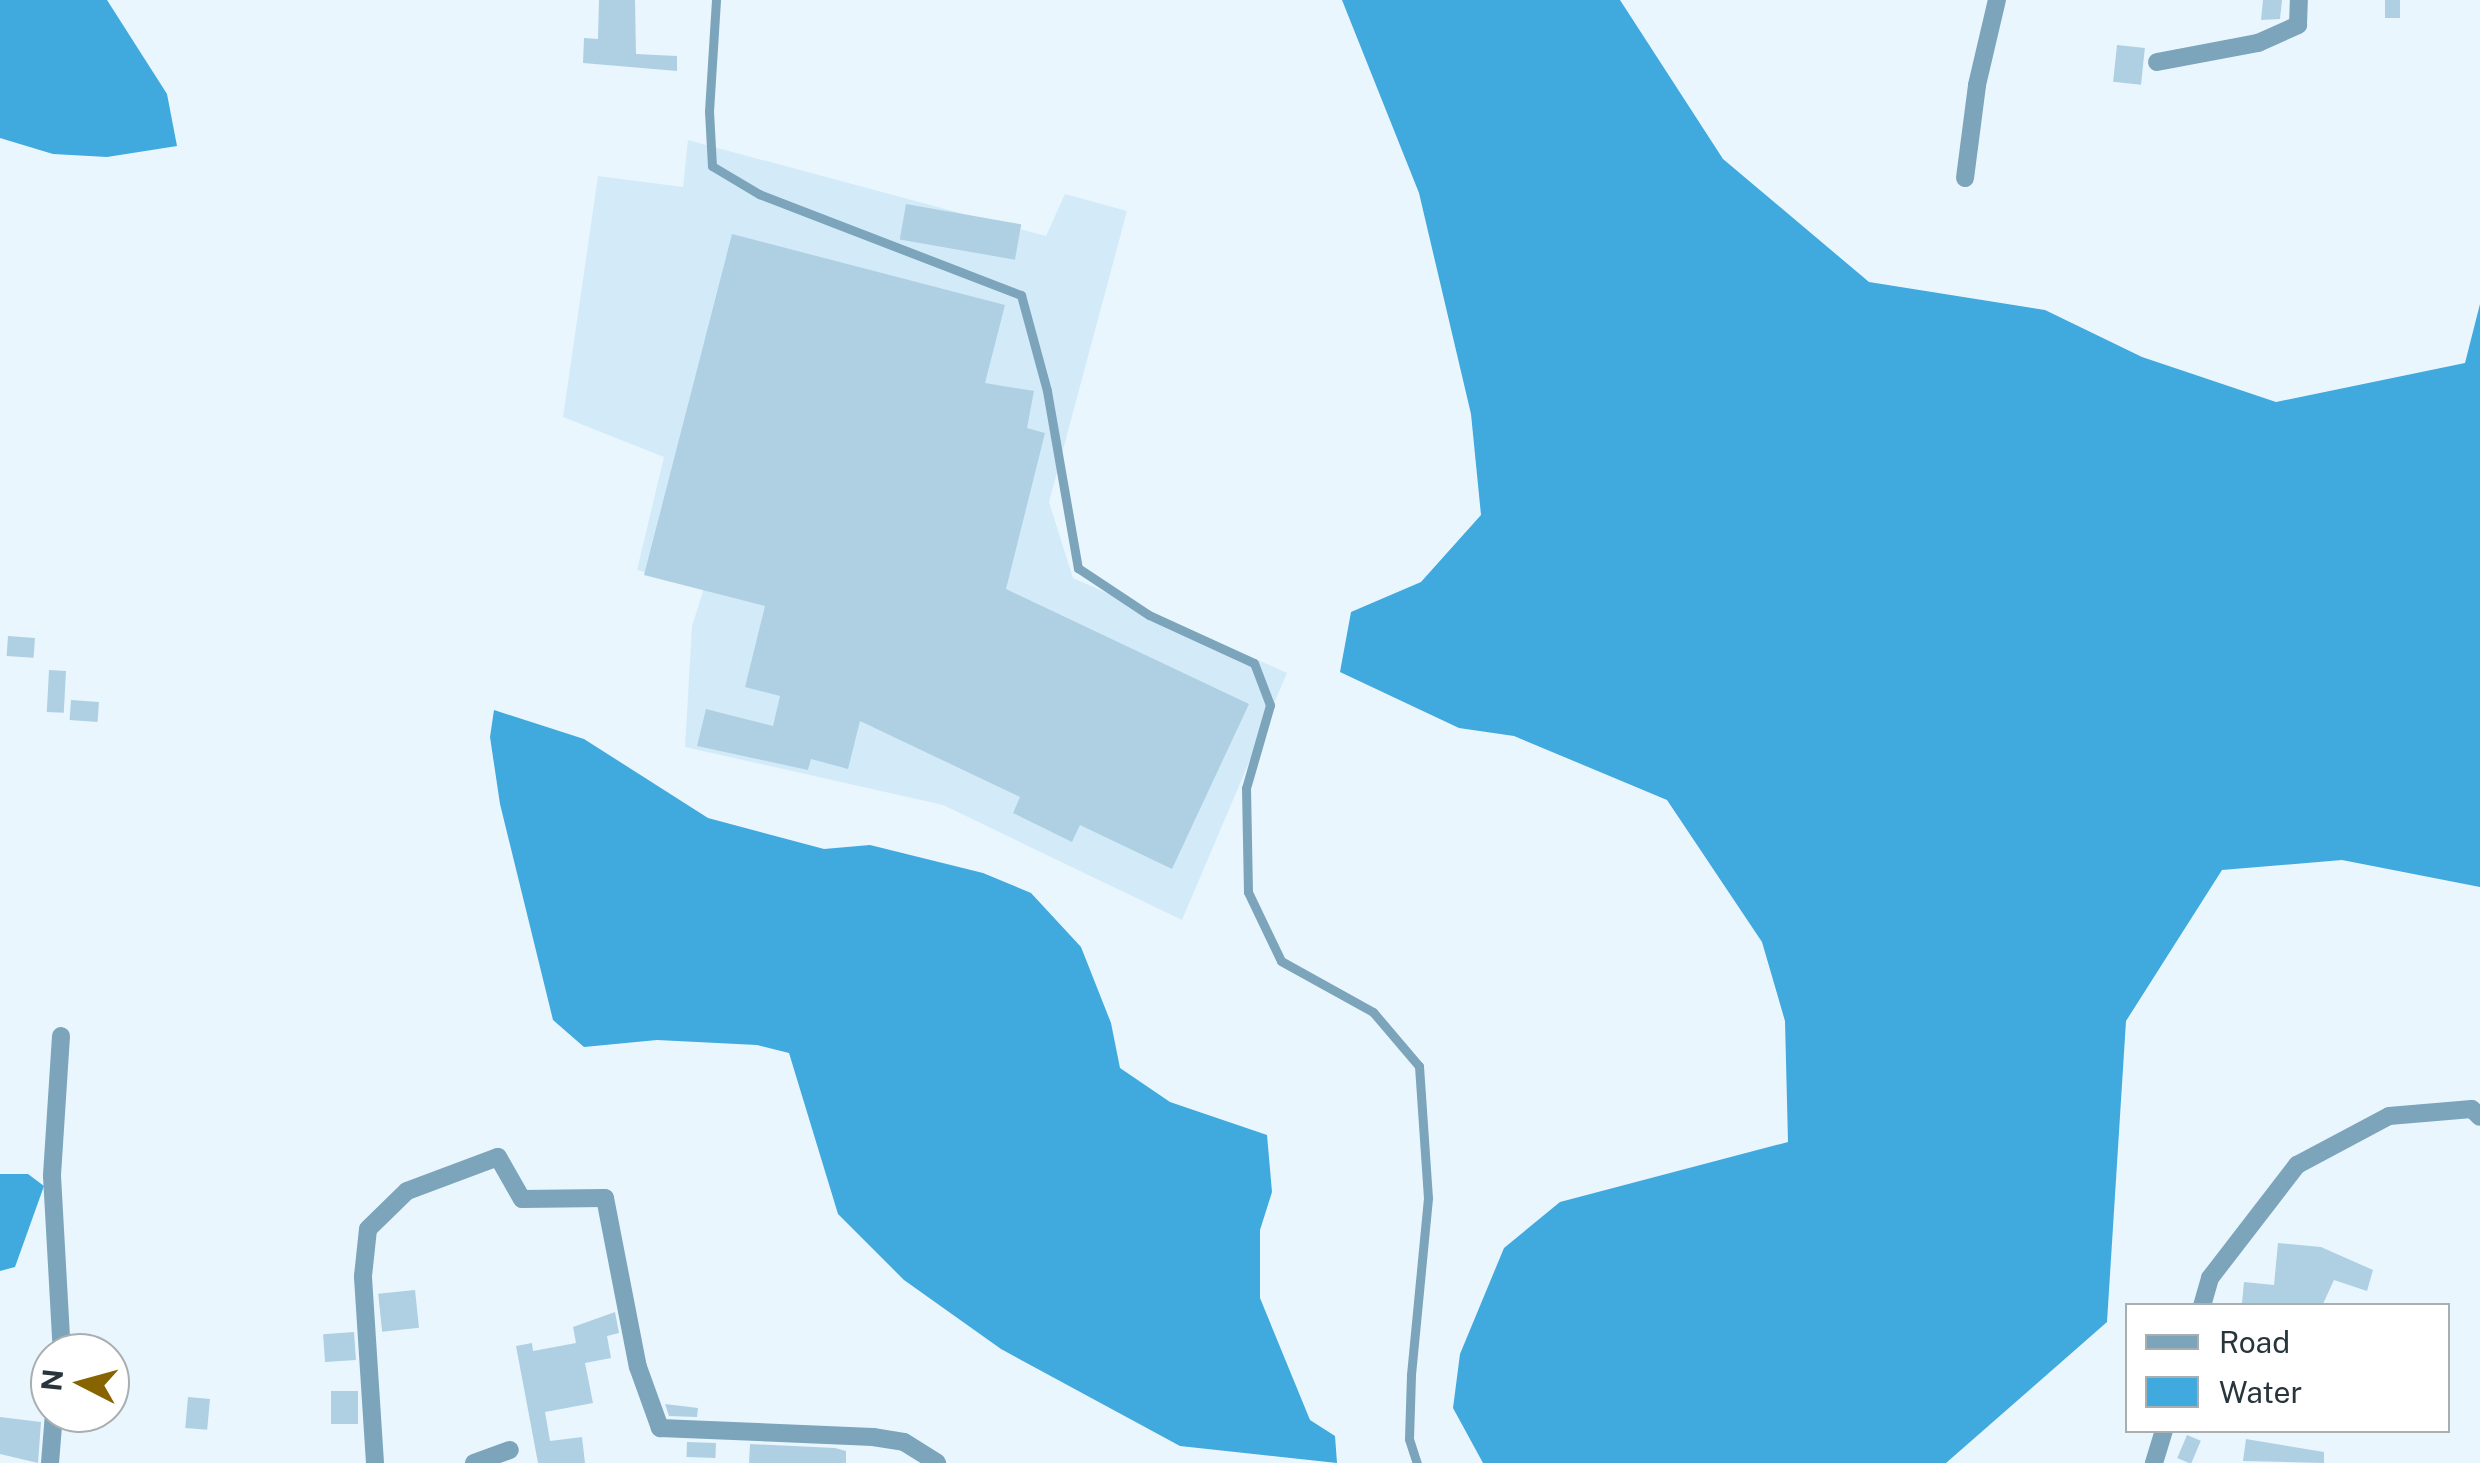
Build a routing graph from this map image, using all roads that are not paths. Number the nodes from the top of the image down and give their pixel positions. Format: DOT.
graph roads {
  1 [pos="716,0"];
  2 [pos="1997,0"];
  3 [pos="2299,0"];
  4 [pos="2157,62"];
  5 [pos="1965,178"];
  6 [pos="61,1036"];
  7 [pos="2480,1117"];
  8 [pos="2203,1303"];
  9 [pos="62,1333"];
  10 [pos="52,1433"];
  11 [pos="2163,1433"];
  12 [pos="510,1450"];
  13 [pos="50,1463"];
  14 [pos="375,1463"];
  15 [pos="474,1463"];
  16 [pos="937,1463"];
  17 [pos="1417,1463"];
  18 [pos="2154,1463"];
  1 -- 17 [label="lane"];
  2 -- 5 [label="street"];
  3 -- 4 [label="street"];
  6 -- 9 [label="street"];
  7 -- 8 [label="street"];
  10 -- 13 [label="street"];
  11 -- 18 [label="street"];
  12 -- 15 [label="street"];
  14 -- 16 [label="street"];
}
